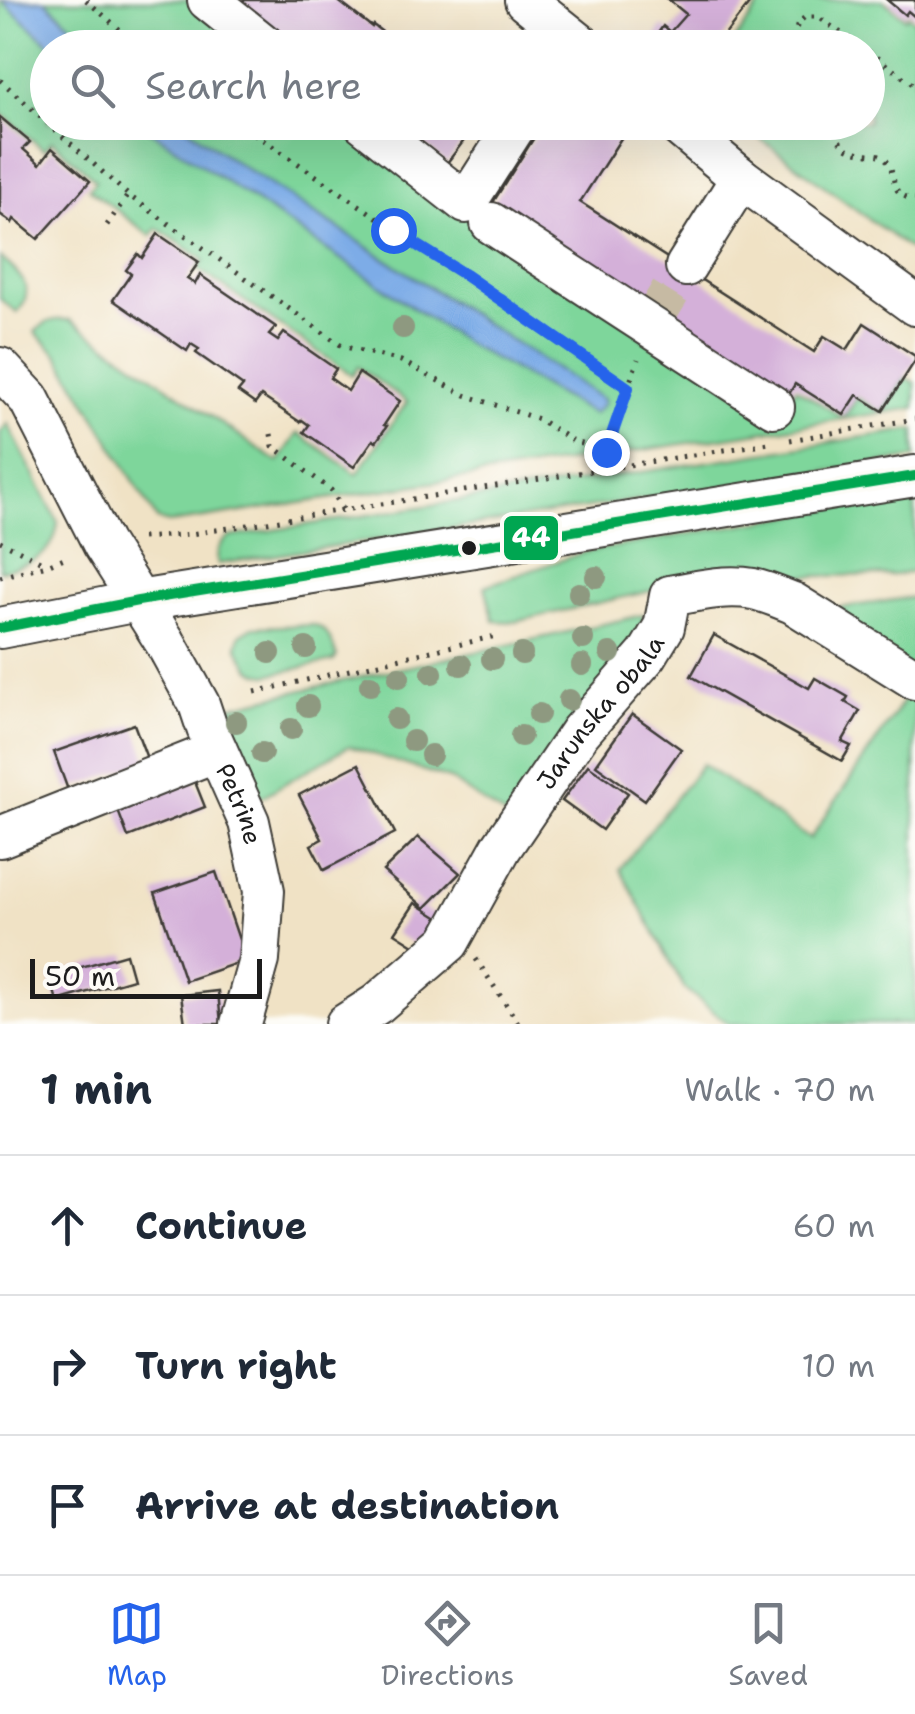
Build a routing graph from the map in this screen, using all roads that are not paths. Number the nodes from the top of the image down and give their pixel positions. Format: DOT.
graph roads {
  1 [pos="208,0"];
  2 [pos="246,30"];
  3 [pos="386,140"];
  4 [pos="507,140"];
  5 [pos="695,140"];
  6 [pos="740,178"];
  7 [pos="491,223"];
  8 [pos="686,266"];
  9 [pos="915,305"];
  10 [pos="0,368"];
  11 [pos="779,430"];
  12 [pos="915,476"];
  13 [pos="138,600"];
  14 [pos="0,628"];
  15 [pos="915,679"];
  16 [pos="218,750"];
  17 [pos="0,837"];
  18 [pos="241,1024"];
  19 [pos="346,1024"];
  1 -- 2 [label="street"];
  3 -- 4 [label="street"];
  5 -- 6 [label="street"];
  6 -- 8 [label="street"];
  6 -- 9 [label="street"];
  7 -- 11 [label="street"];
  10 -- 13 [label="street, Petrine"];
  12 -- 13 [label="street"];
  13 -- 14 [label="street"];
  13 -- 16 [label="street, Petrine"];
  15 -- 19 [label="street, Jarunska obala"];
  16 -- 17 [label="street"];
  16 -- 18 [label="street, Petrine"];
}
